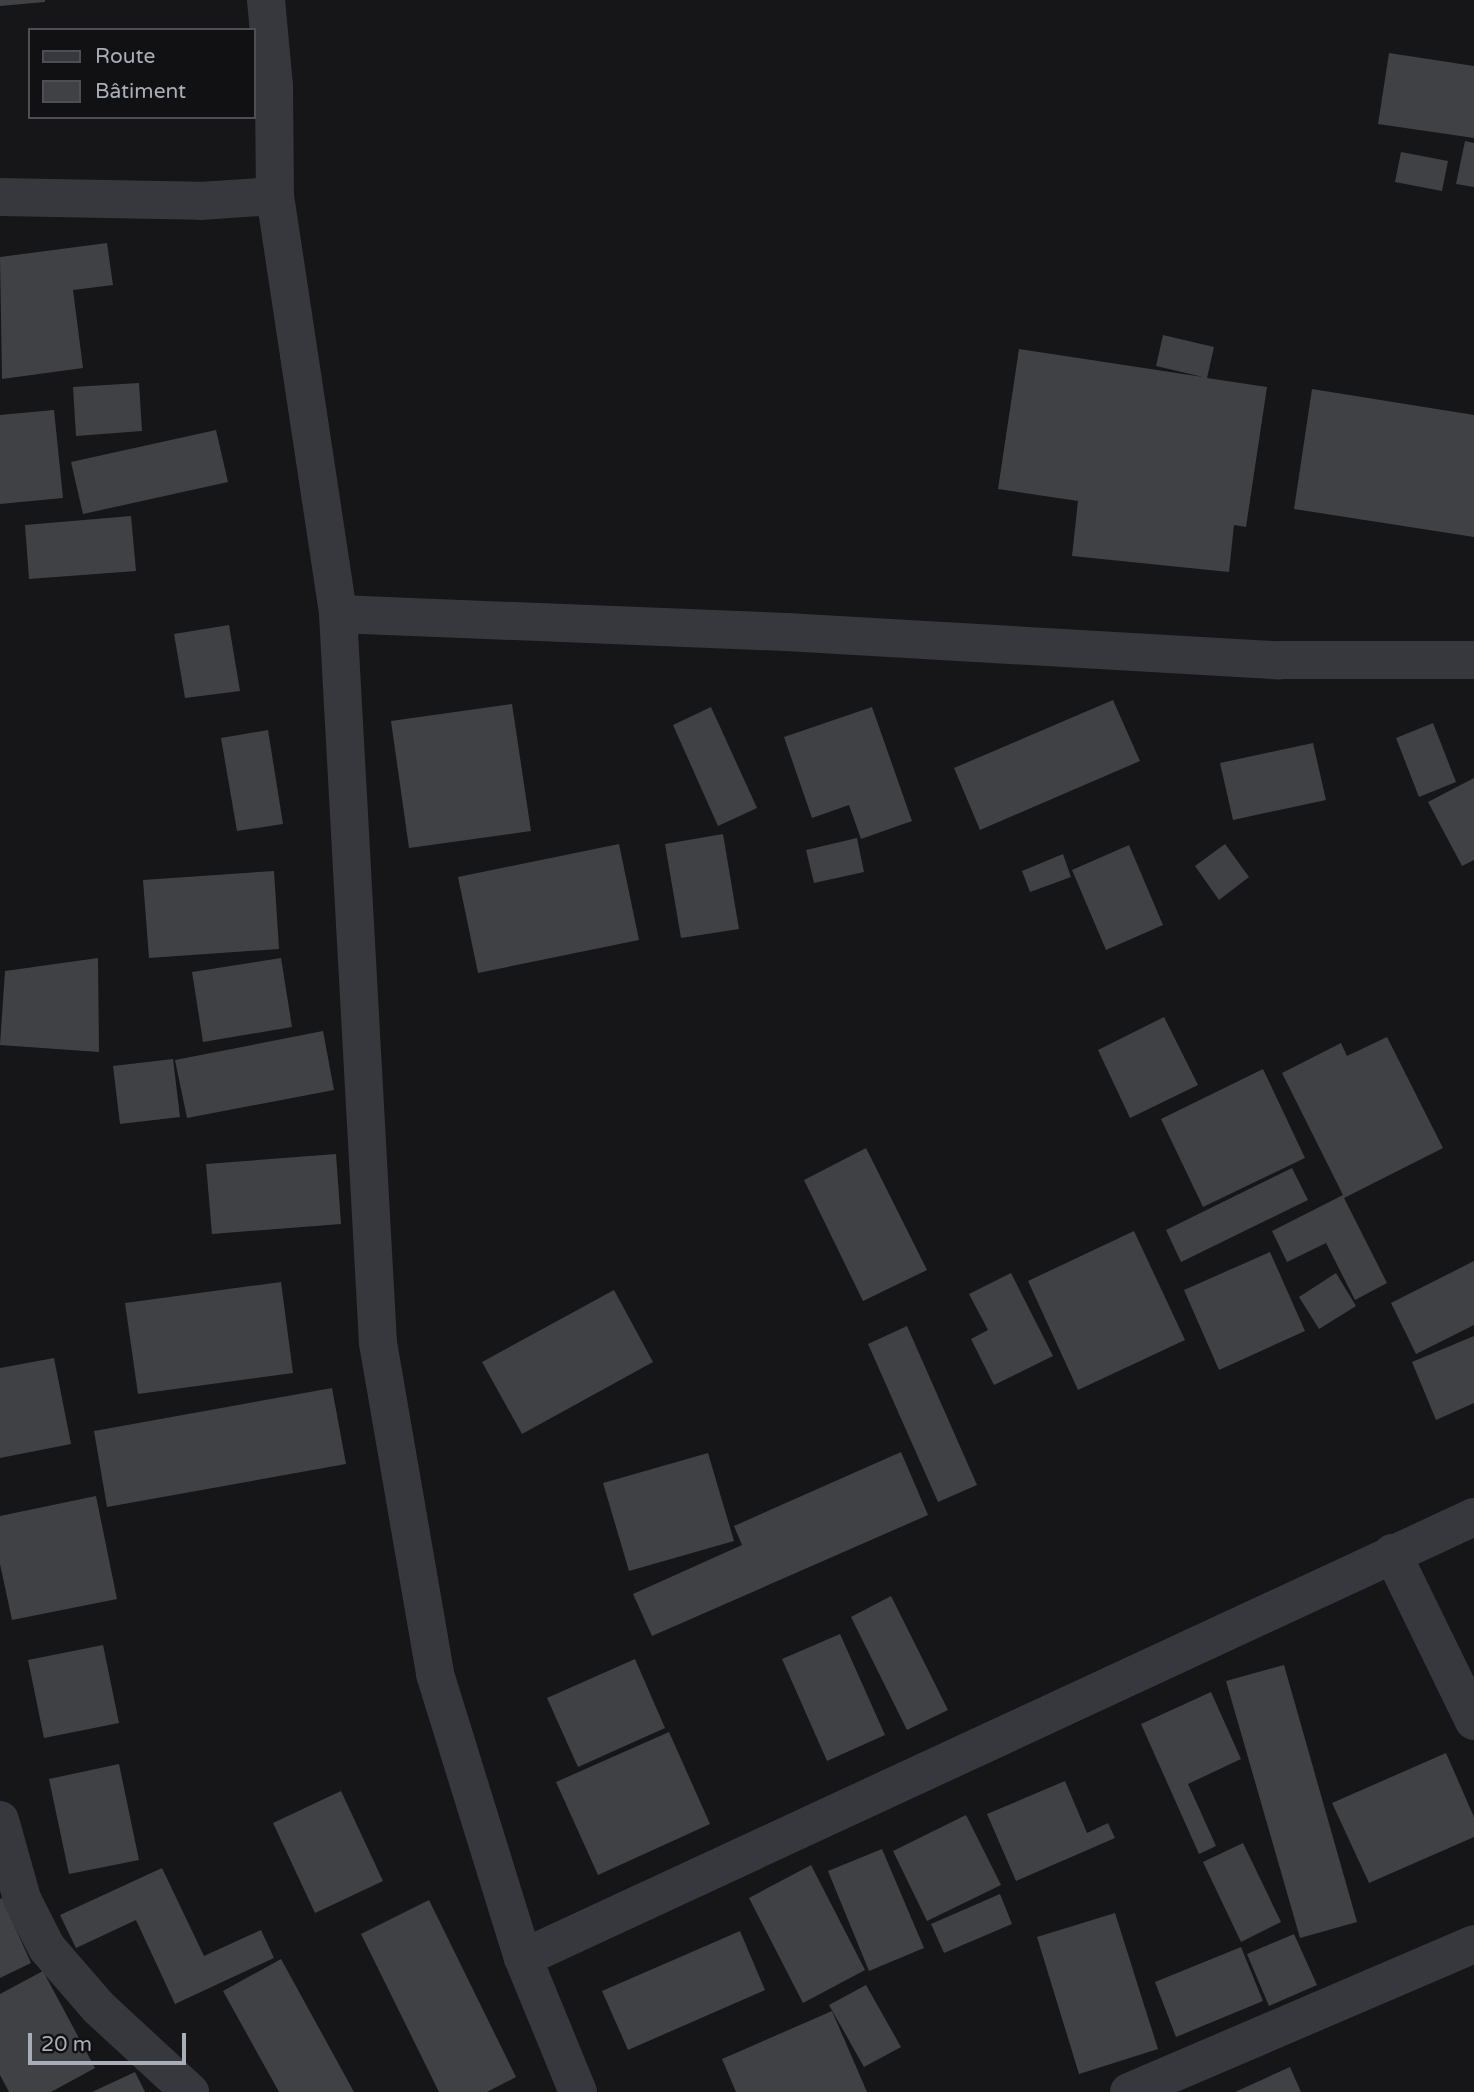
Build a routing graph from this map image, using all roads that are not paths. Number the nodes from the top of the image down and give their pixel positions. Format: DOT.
graph roads {
  1 [pos="266,0"];
  2 [pos="275,196"];
  3 [pos="0,197"];
  4 [pos="338,614"];
  5 [pos="1474,660"];
  6 [pos="1474,1517"];
  7 [pos="1392,1553"];
  8 [pos="1474,1721"];
  9 [pos="0,1819"];
  10 [pos="1474,1944"];
  11 [pos="523,1958"];
  12 [pos="190,2092"];
  13 [pos="578,2092"];
  14 [pos="1129,2092"];
  1 -- 2 [label="street"];
  2 -- 3 [label="street"];
  2 -- 4 [label="street"];
  4 -- 5 [label="street"];
  4 -- 11 [label="street"];
  6 -- 7 [label="street"];
  7 -- 8 [label="street"];
  7 -- 11 [label="street"];
  9 -- 12 [label="street"];
  10 -- 14 [label="street"];
  11 -- 13 [label="street"];
}
